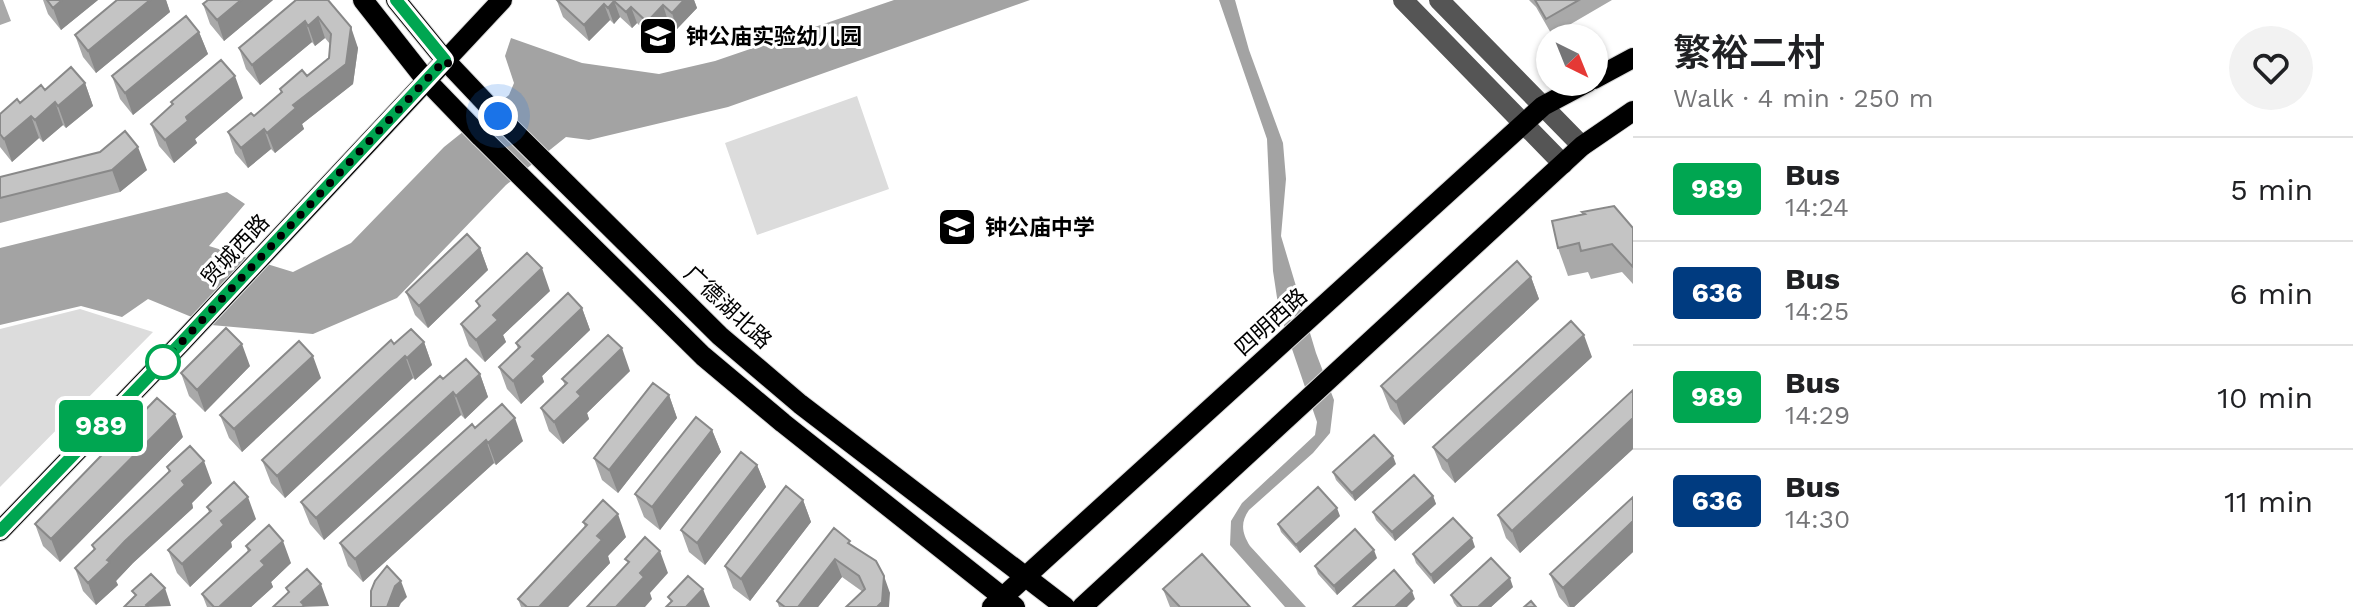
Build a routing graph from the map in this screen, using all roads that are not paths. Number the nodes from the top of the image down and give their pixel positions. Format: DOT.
graph roads {
  1 [pos="363,0"];
  2 [pos="396,0"];
  3 [pos="502,0"];
  4 [pos="1403,0"];
  5 [pos="1439,0"];
  6 [pos="1633,58"];
  7 [pos="445,60"];
  8 [pos="1608,71"];
  9 [pos="426,80"];
  10 [pos="1562,96"];
  11 [pos="1543,106"];
  12 [pos="1633,111"];
  13 [pos="1525,123"];
  14 [pos="1582,146"];
  15 [pos="1563,164"];
  16 [pos="0,531"];
  17 [pos="1025,577"];
  18 [pos="1004,603"];
  19 [pos="1065,607"];
  20 [pos="1082,607"];
  1 -- 9 [label="main road"];
  2 -- 7 [label="main road, 广德湖北路"];
  3 -- 7 [label="main road, 贸城西路"];
  4 -- 13 [label="street"];
  5 -- 11 [label="street"];
  6 -- 8 [label="main road"];
  7 -- 9 [label="main road, 贸城西路"];
  7 -- 17 [label="main road, 广德湖北路"];
  9 -- 16 [label="main road, 贸城西路"];
  9 -- 18 [label="main road"];
  10 -- 11 [label="main road, 四明西路"];
  11 -- 13 [label="main road, 四明西路"];
  11 -- 14 [label="street"];
  12 -- 14 [label="main road"];
  13 -- 15 [label="street"];
  13 -- 17 [label="main road, 四明西路"];
  14 -- 15 [label="main road"];
  15 -- 20 [label="main road"];
  17 -- 18 [label="main road, 四明西路"];
  17 -- 19 [label="main road, 广德湖北路"];
}
